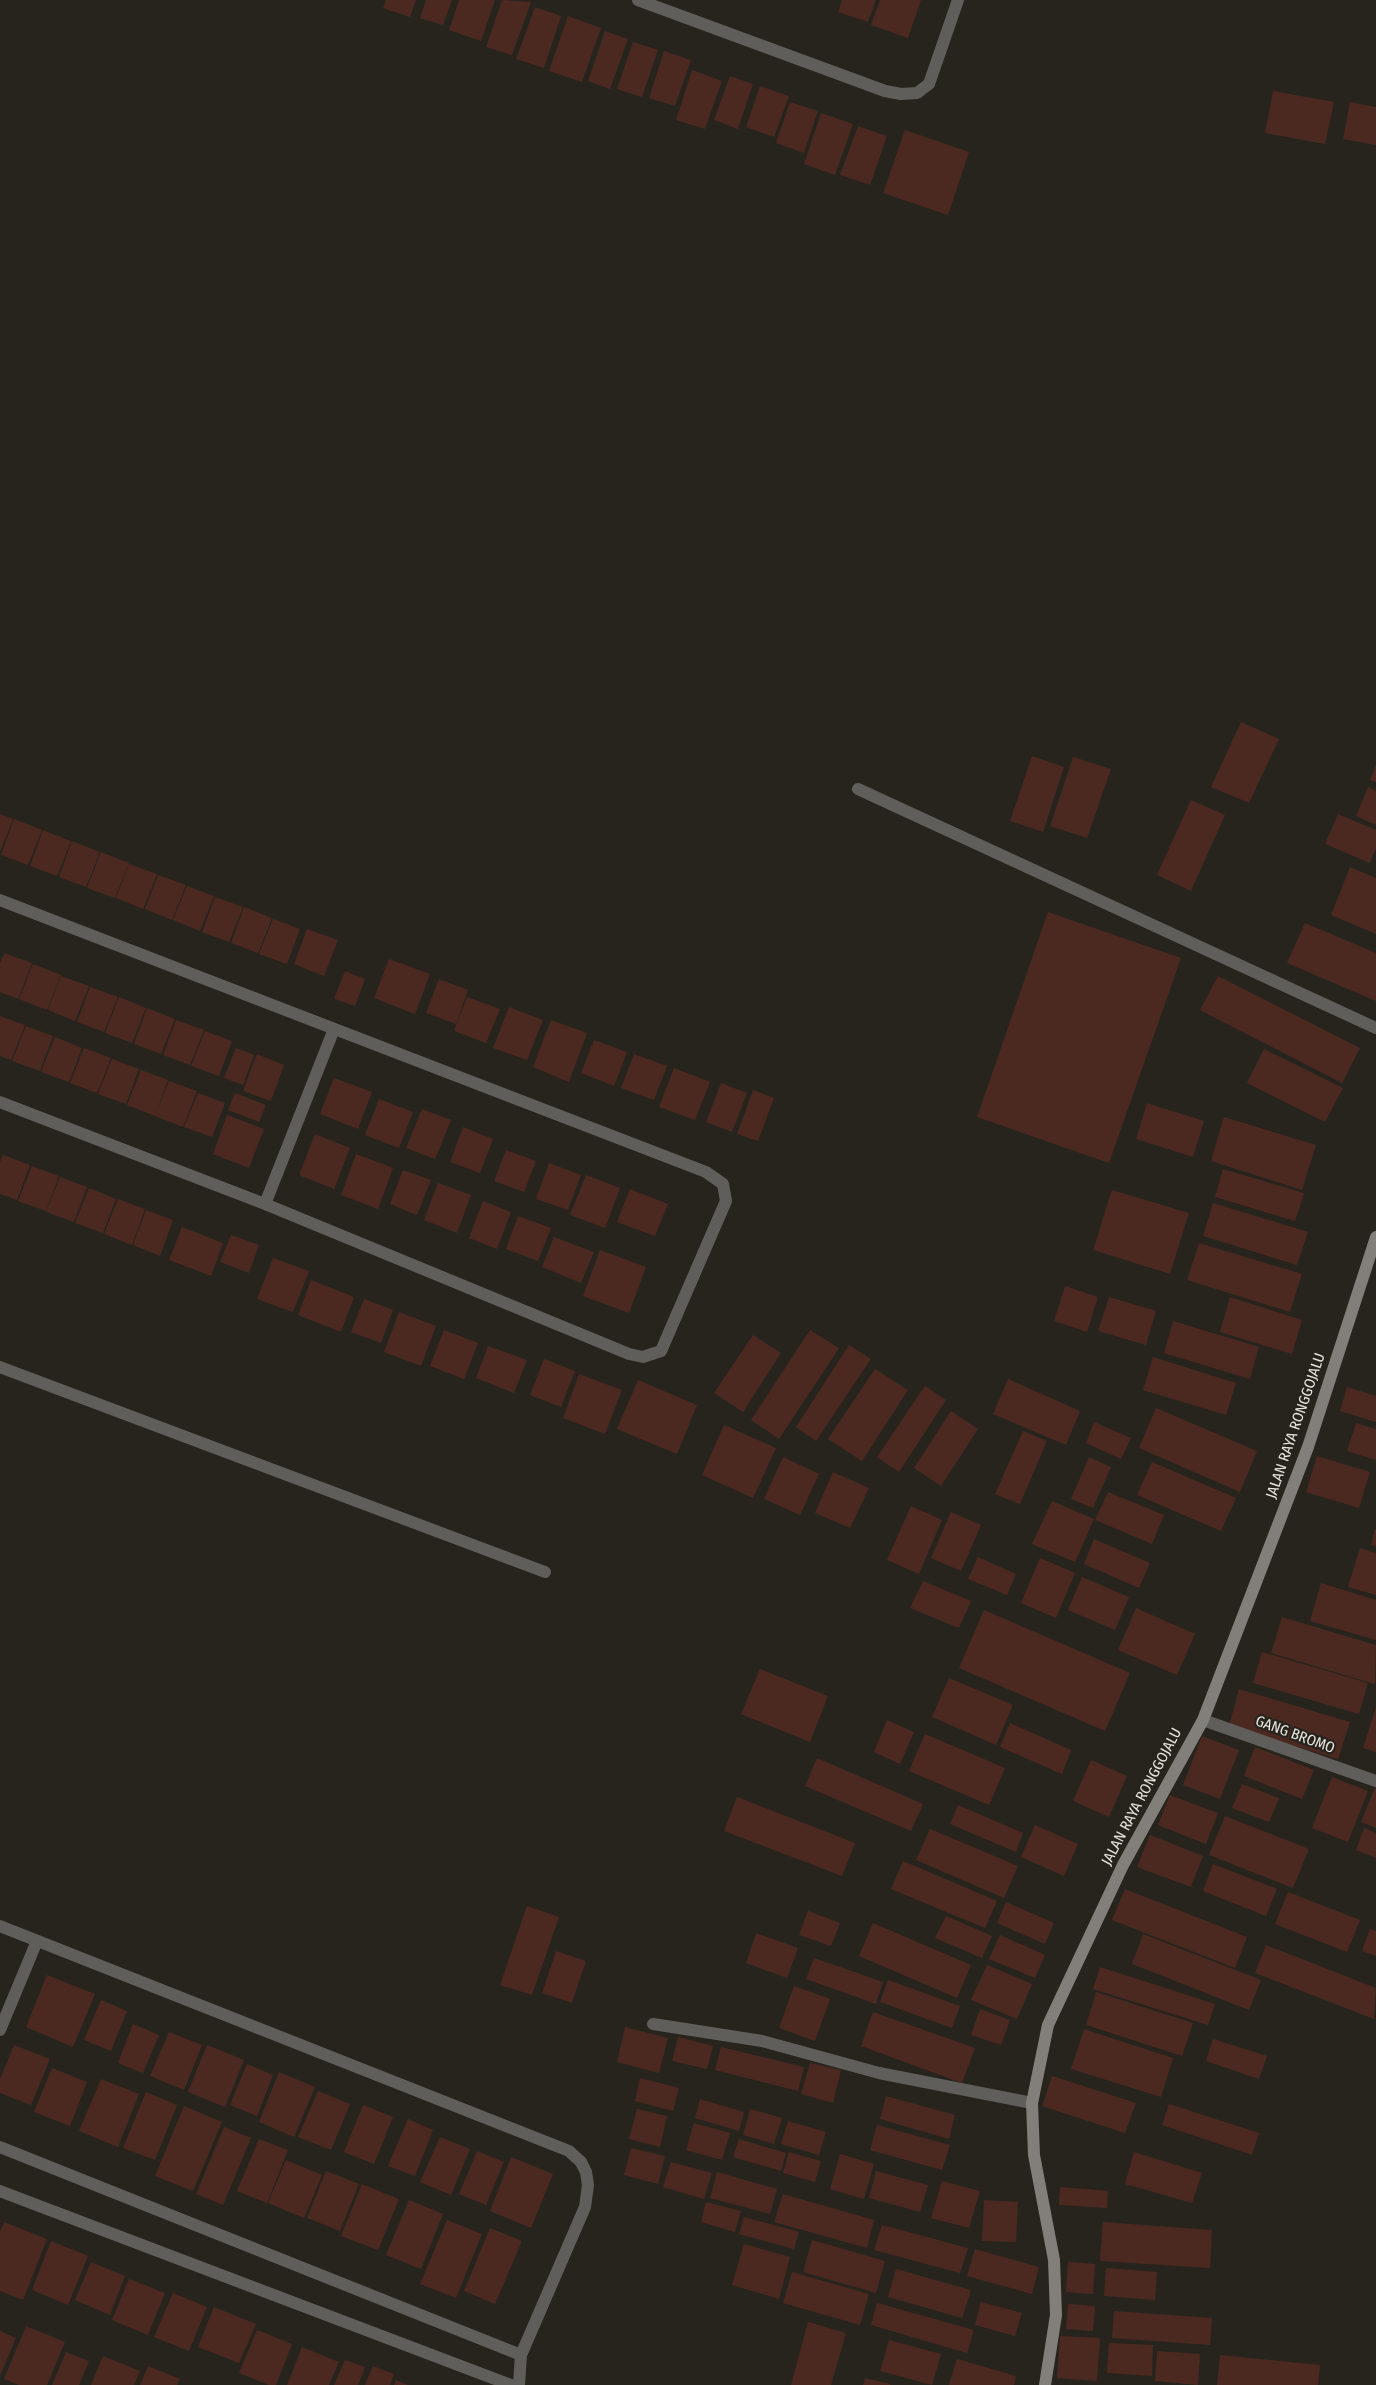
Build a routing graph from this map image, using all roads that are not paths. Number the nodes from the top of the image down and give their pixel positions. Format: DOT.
graph roads {
  1 [pos="638,0"];
  2 [pos="958,0"];
  3 [pos="858,789"];
  4 [pos="0,900"];
  5 [pos="1376,1028"];
  6 [pos="334,1029"];
  7 [pos="0,1102"];
  8 [pos="264,1204"];
  9 [pos="1376,1237"];
  10 [pos="0,1367"];
  11 [pos="546,1572"];
  12 [pos="1203,1720"];
  13 [pos="1376,1781"];
  14 [pos="0,1926"];
  15 [pos="37,1941"];
  16 [pos="652,2024"];
  17 [pos="0,2030"];
  18 [pos="1032,2103"];
  19 [pos="0,2147"];
  20 [pos="0,2191"];
  21 [pos="521,2355"];
  22 [pos="511,2385"];
  23 [pos="519,2385"];
  24 [pos="1045,2385"];
  1 -- 2 [label="street"];
  3 -- 5 [label="street"];
  4 -- 6 [label="street"];
  6 -- 8 [label="street"];
  6 -- 8 [label="street"];
  7 -- 8 [label="street"];
  9 -- 12 [label="street, JALAN RAYA RONGGOJALU"];
  10 -- 11 [label="street"];
  12 -- 13 [label="street, GANG BROMO"];
  12 -- 18 [label="street, JALAN RAYA RONGGOJALU"];
  14 -- 15 [label="street"];
  15 -- 17 [label="street"];
  15 -- 21 [label="street"];
  16 -- 18 [label="street"];
  18 -- 24 [label="street, JALAN RAYA RONGGOJALU"];
  19 -- 21 [label="street"];
  20 -- 22 [label="street"];
  21 -- 23 [label="street"];
}
